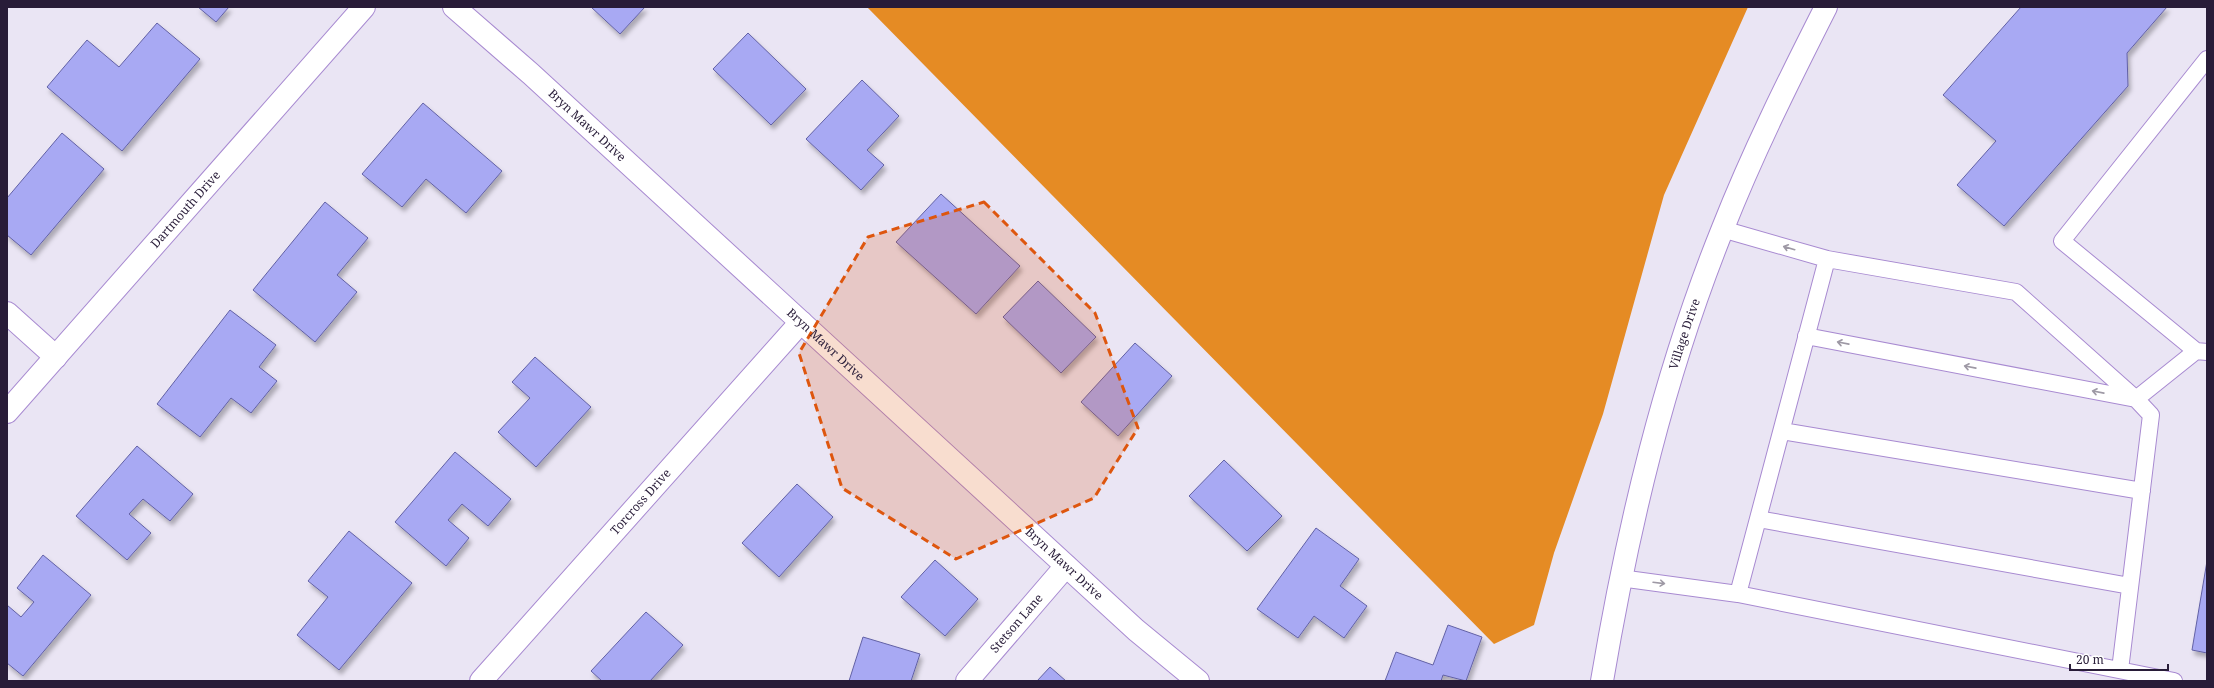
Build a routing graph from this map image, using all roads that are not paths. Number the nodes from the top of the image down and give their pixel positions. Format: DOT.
graph roads {
  1 [pos="364,7"];
  2 [pos="454,7"];
  3 [pos="1826,7"];
  4 [pos="2207,59"];
  5 [pos="1722,229"];
  6 [pos="1827,259"];
  7 [pos="7,313"];
  8 [pos="801,322"];
  9 [pos="1806,336"];
  10 [pos="2201,351"];
  11 [pos="56,357"];
  12 [pos="2136,399"];
  13 [pos="7,412"];
  14 [pos="1782,431"];
  15 [pos="2142,491"];
  16 [pos="1758,519"];
  17 [pos="1066,566"];
  18 [pos="1620,578"];
  19 [pos="2130,586"];
  20 [pos="1738,594"];
  21 [pos="2120,670"];
  22 [pos="481,681"];
  23 [pos="968,681"];
  24 [pos="1198,681"];
  25 [pos="1602,681"];
  26 [pos="2174,681"];
  1 -- 11 [label="street, Dartmouth Drive"];
  2 -- 8 [label="street, Bryn Mawr Drive"];
  3 -- 5 [label="street, Village Drive"];
  4 -- 10 [label="lane"];
  6 -- 5 [label="lane, one-way"];
  5 -- 18 [label="street, Village Drive"];
  6 -- 9 [label="lane"];
  6 -- 12 [label="lane"];
  7 -- 11 [label="street"];
  8 -- 17 [label="street, Bryn Mawr Drive"];
  8 -- 22 [label="street, Torcross Drive"];
  12 -- 9 [label="lane, one-way"];
  9 -- 14 [label="lane"];
  10 -- 12 [label="lane"];
  11 -- 13 [label="street, Dartmouth Drive"];
  12 -- 15 [label="lane"];
  14 -- 15 [label="lane"];
  14 -- 16 [label="lane"];
  15 -- 19 [label="lane"];
  16 -- 19 [label="lane"];
  16 -- 20 [label="lane"];
  17 -- 23 [label="street, Stetson Lane"];
  17 -- 24 [label="street, Bryn Mawr Drive"];
  18 -- 20 [label="lane, one-way"];
  18 -- 25 [label="street, Village Drive"];
  19 -- 21 [label="lane"];
  20 -- 21 [label="lane"];
  21 -- 26 [label="lane"];
}
